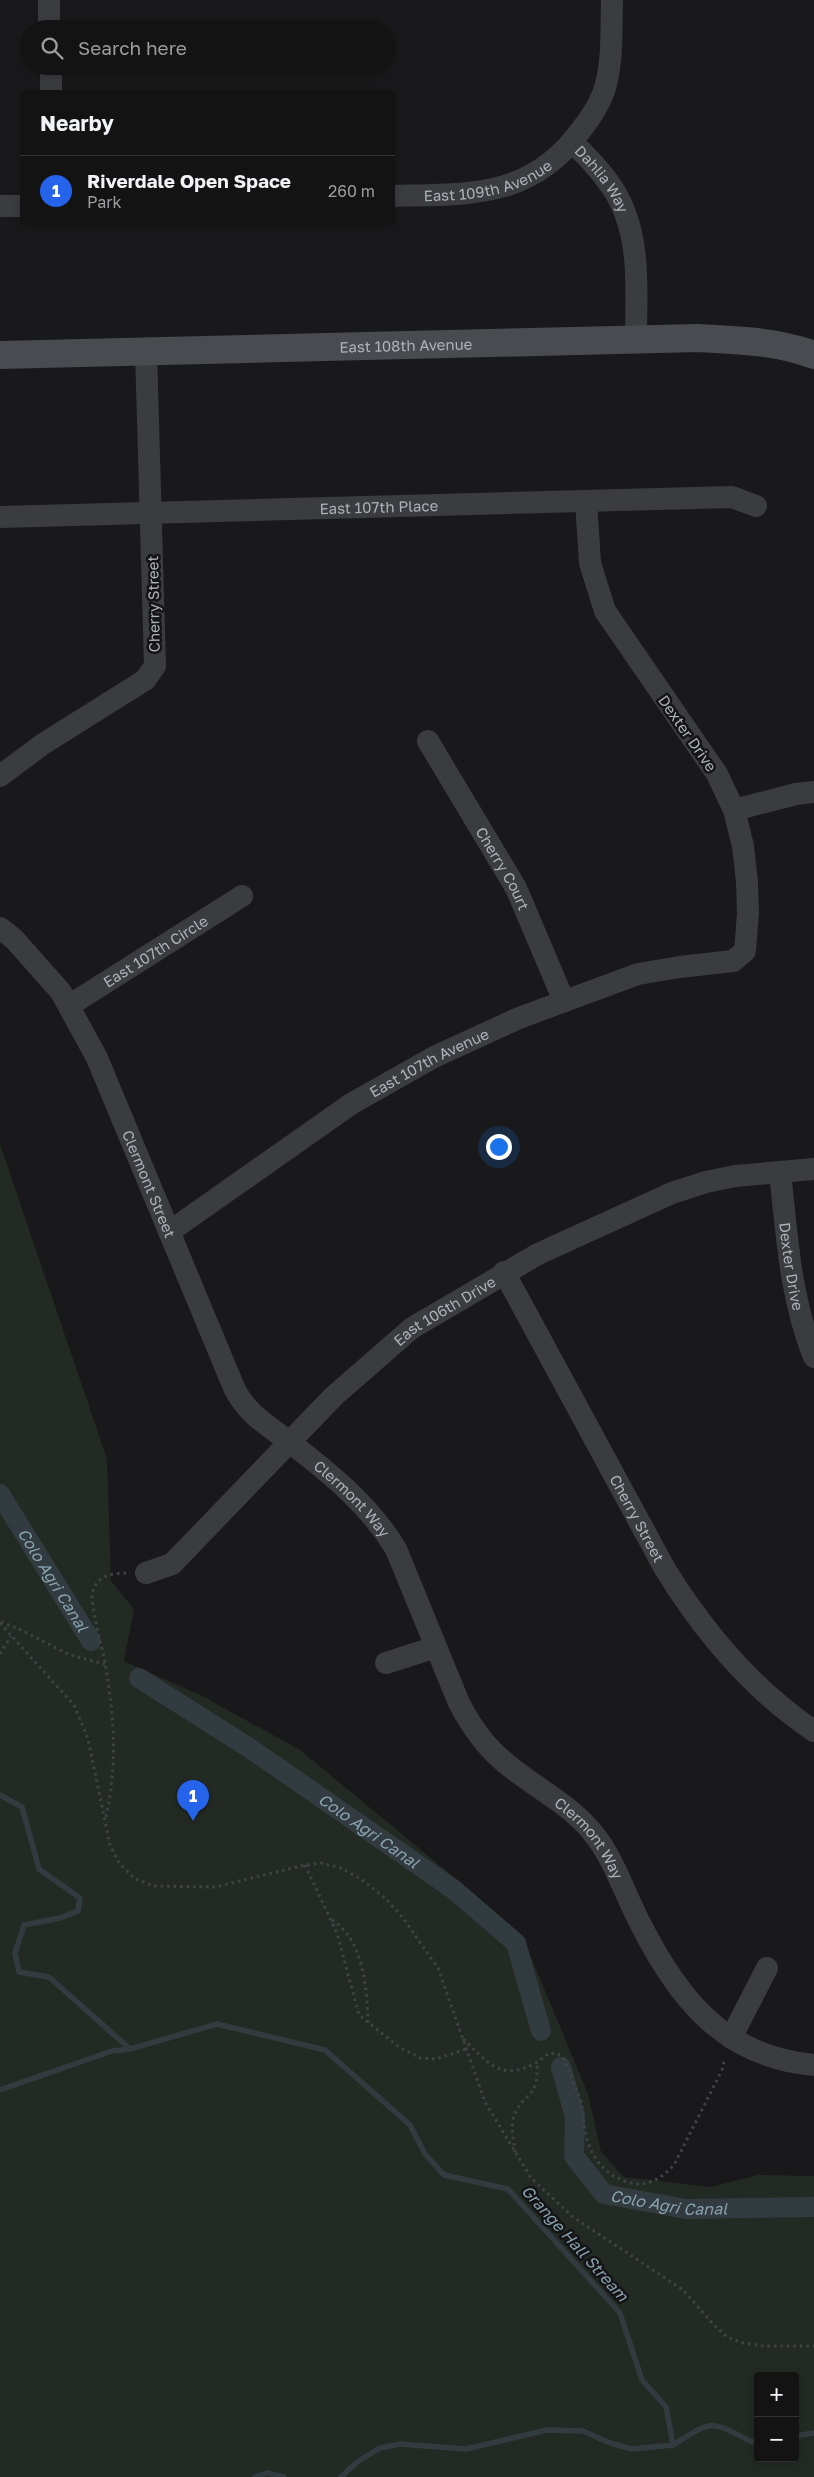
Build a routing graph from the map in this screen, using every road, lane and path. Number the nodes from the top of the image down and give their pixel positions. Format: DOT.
graph roads {
  1 [pos="49,0"];
  2 [pos="612,0"];
  3 [pos="50,20"];
  4 [pos="51,75"];
  5 [pos="51,90"];
  6 [pos="572,142"];
  7 [pos="395,196"];
  8 [pos="0,206"];
  9 [pos="20,206"];
  10 [pos="636,338"];
  11 [pos="146,351"];
  12 [pos="813,353"];
  13 [pos="0,355"];
  14 [pos="586,500"];
  15 [pos="756,506"];
  16 [pos="151,513"];
  17 [pos="0,517"];
  18 [pos="428,742"];
  19 [pos="0,776"];
  20 [pos="814,792"];
  21 [pos="734,810"];
  22 [pos="242,896"];
  23 [pos="0,928"];
  24 [pos="722,963"];
  25 [pos="564,1001"];
  26 [pos="70,1005"];
  27 [pos="814,1169"];
  28 [pos="780,1172"];
  29 [pos="169,1232"];
  30 [pos="504,1272"];
  31 [pos="814,1357"];
  32 [pos="290,1442"];
  33 [pos="146,1573"];
  34 [pos="0,1622"];
  35 [pos="11,1636"];
  36 [pos="436,1647"];
  37 [pos="0,1654"];
  38 [pos="386,1663"];
  39 [pos="105,1664"];
  40 [pos="814,1731"];
  41 [pos="105,1820"];
  42 [pos="304,1865"];
  43 [pos="331,1920"];
  44 [pos="767,1968"];
  45 [pos="368,2024"];
  46 [pos="461,2037"];
  47 [pos="731,2038"];
  48 [pos="466,2049"];
  49 [pos="537,2063"];
  50 [pos="814,2065"];
  51 [pos="515,2154"];
  52 [pos="814,2346"];
  1 -- 3 [label="street"];
  2 -- 6 [label="street, Dahlia Way"];
  4 -- 5 [label="street"];
  6 -- 7 [label="street, East 109th Avenue"];
  6 -- 10 [label="street, Dahlia Way"];
  8 -- 9 [label="street"];
  10 -- 11 [label="street, East 108th Avenue"];
  10 -- 12 [label="street, East 108th Avenue"];
  11 -- 13 [label="street, East 108th Avenue"];
  11 -- 16 [label="street, Cherry Street"];
  14 -- 15 [label="street, East 107th Place"];
  14 -- 16 [label="street, East 107th Place"];
  14 -- 21 [label="street, Dexter Drive"];
  16 -- 17 [label="street, East 107th Place"];
  16 -- 19 [label="street, Cherry Street"];
  18 -- 25 [label="street, Cherry Court"];
  20 -- 21 [label="street"];
  21 -- 24 [label="street, Dexter Drive"];
  22 -- 26 [label="street, East 107th Circle"];
  23 -- 26 [label="street, Clermont Street"];
  24 -- 25 [label="street, East 107th Avenue"];
  25 -- 29 [label="street, East 107th Avenue"];
  26 -- 29 [label="street, Clermont Street"];
  27 -- 28 [label="street, East 106th Drive"];
  28 -- 30 [label="street, East 106th Drive"];
  28 -- 31 [label="street, Dexter Drive"];
  29 -- 32 [label="street, Clermont Street"];
  30 -- 32 [label="street, East 106th Drive"];
  30 -- 40 [label="street, Cherry Street"];
  32 -- 33 [label="street, East 106th Drive"];
  32 -- 36 [label="street, Clermont Way"];
  33 -- 39 [label="path"];
  34 -- 35 [label="path"];
  34 -- 39 [label="path"];
  35 -- 37 [label="path"];
  35 -- 41 [label="path"];
  36 -- 38 [label="street"];
  36 -- 47 [label="street, Clermont Way"];
  39 -- 41 [label="path"];
  41 -- 42 [label="path"];
  42 -- 43 [label="path"];
  42 -- 46 [label="path"];
  43 -- 45 [label="path"];
  43 -- 45 [label="path"];
  44 -- 47 [label="street"];
  45 -- 48 [label="path"];
  46 -- 48 [label="path"];
  46 -- 49 [label="path"];
  47 -- 49 [label="path"];
  47 -- 50 [label="street, Clermont Way"];
  48 -- 51 [label="path"];
  49 -- 51 [label="path"];
  51 -- 52 [label="path"];
}
